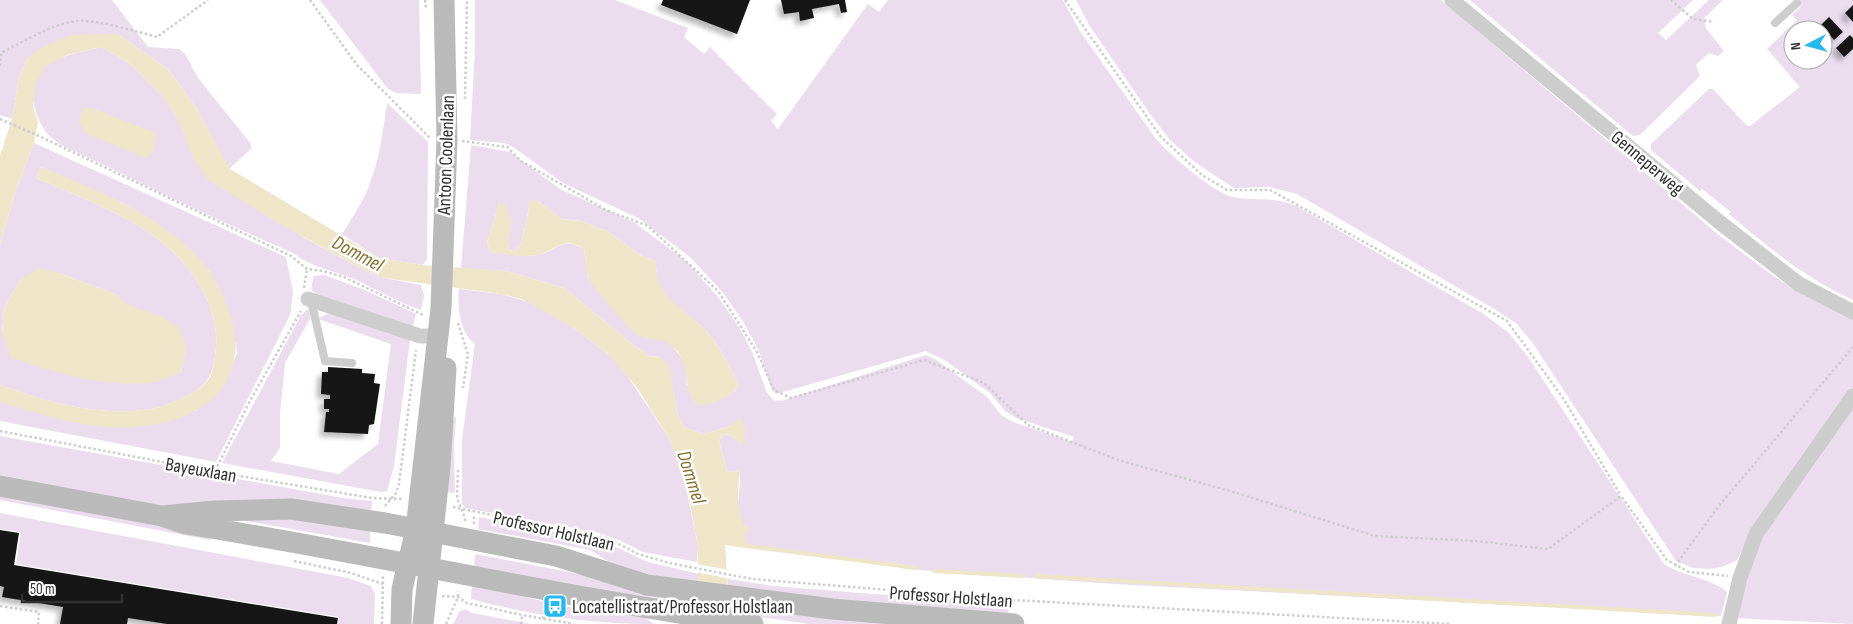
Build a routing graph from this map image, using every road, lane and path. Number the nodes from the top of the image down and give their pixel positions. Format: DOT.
graph roads {
  1 [pos="208,0"];
  2 [pos="310,0"];
  3 [pos="444,0"];
  4 [pos="467,0"];
  5 [pos="1065,0"];
  6 [pos="1452,0"];
  7 [pos="1671,0"];
  8 [pos="1797,3"];
  9 [pos="1714,22"];
  10 [pos="1775,23"];
  11 [pos="1,51"];
  12 [pos="0,66"];
  13 [pos="464,101"];
  14 [pos="0,119"];
  15 [pos="431,139"];
  16 [pos="463,141"];
  17 [pos="309,299"];
  18 [pos="435,306"];
  19 [pos="1853,312"];
  20 [pos="460,330"];
  21 [pos="428,336"];
  22 [pos="1853,346"];
  23 [pos="468,354"];
  24 [pos="352,363"];
  25 [pos="1853,396"];
  26 [pos="0,431"];
  27 [pos="215,472"];
  28 [pos="0,486"];
  29 [pos="1621,496"];
  30 [pos="457,498"];
  31 [pos="389,499"];
  32 [pos="403,499"];
  33 [pos="461,509"];
  34 [pos="162,516"];
  35 [pos="464,526"];
  36 [pos="425,531"];
  37 [pos="409,563"];
  38 [pos="1675,566"];
  39 [pos="430,567"];
  40 [pos="1740,578"];
  41 [pos="383,585"];
  42 [pos="440,595"];
  43 [pos="458,597"];
  44 [pos="546,605"];
  45 [pos="0,606"];
  46 [pos="522,615"];
  47 [pos="543,619"];
  48 [pos="979,623"];
  49 [pos="38,624"];
  50 [pos="382,624"];
  51 [pos="401,624"];
  52 [pos="423,624"];
  53 [pos="446,624"];
  54 [pos="521,624"];
  55 [pos="574,624"];
  56 [pos="753,624"];
  57 [pos="1014,624"];
  58 [pos="1450,624"];
  59 [pos="1729,624"];
  1 -- 11 [label="path"];
  2 -- 15 [label="path"];
  3 -- 18 [label="main road, Antoon Coolenlaan"];
  4 -- 13 [label="path, Antoon Coolenlaan"];
  5 -- 29 [label="path"];
  6 -- 19 [label="street, Genneperweg"];
  7 -- 9 [label="path"];
  8 -- 10 [label="lane"];
  11 -- 12 [label="path"];
  14 -- 18 [label="path"];
  16 -- 29 [label="path"];
  17 -- 21 [label="street"];
  17 -- 24 [label="lane"];
  17 -- 27 [label="path"];
  18 -- 21 [label="main road, Antoon Coolenlaan"];
  18 -- 36 [label="main road, Antoon Coolenlaan"];
  20 -- 23 [label="path"];
  21 -- 31 [label="path"];
  21 -- 36 [label="main road, Antoon Coolenlaan"];
  22 -- 38 [label="path"];
  25 -- 40 [label="street"];
  26 -- 27 [label="path, Bayeuxlaan"];
  27 -- 31 [label="path, Bayeuxlaan"];
  28 -- 34 [label="main road, Bayeuxlaan"];
  29 -- 38 [label="path"];
  30 -- 33 [label="path"];
  31 -- 32 [label="path, Bayeuxlaan"];
  33 -- 35 [label="path"];
  33 -- 58 [label="path, Professor Holstlaan"];
  34 -- 36 [label="main road, Bayeuxlaan"];
  34 -- 37 [label="main road, Bayeuxlaan"];
  36 -- 37 [label="main road, Antoon Coolenlaan"];
  36 -- 39 [label="main road, Antoon Coolenlaan"];
  36 -- 48 [label="main road, Professor Holstlaan"];
  37 -- 39 [label="main road"];
  37 -- 51 [label="main road, Antoon Coolenlaan"];
  38 -- 40 [label="path"];
  39 -- 52 [label="main road, Antoon Coolenlaan"];
  39 -- 56 [label="main road"];
  40 -- 59 [label="street"];
  41 -- 50 [label="path"];
  42 -- 43 [label="path"];
  43 -- 46 [label="path"];
  43 -- 53 [label="path"];
  44 -- 47 [label="path"];
  45 -- 49 [label="path"];
  46 -- 47 [label="path"];
  46 -- 54 [label="path"];
  47 -- 55 [label="path"];
  48 -- 57 [label="main road, Professor Holstlaan"];
}
